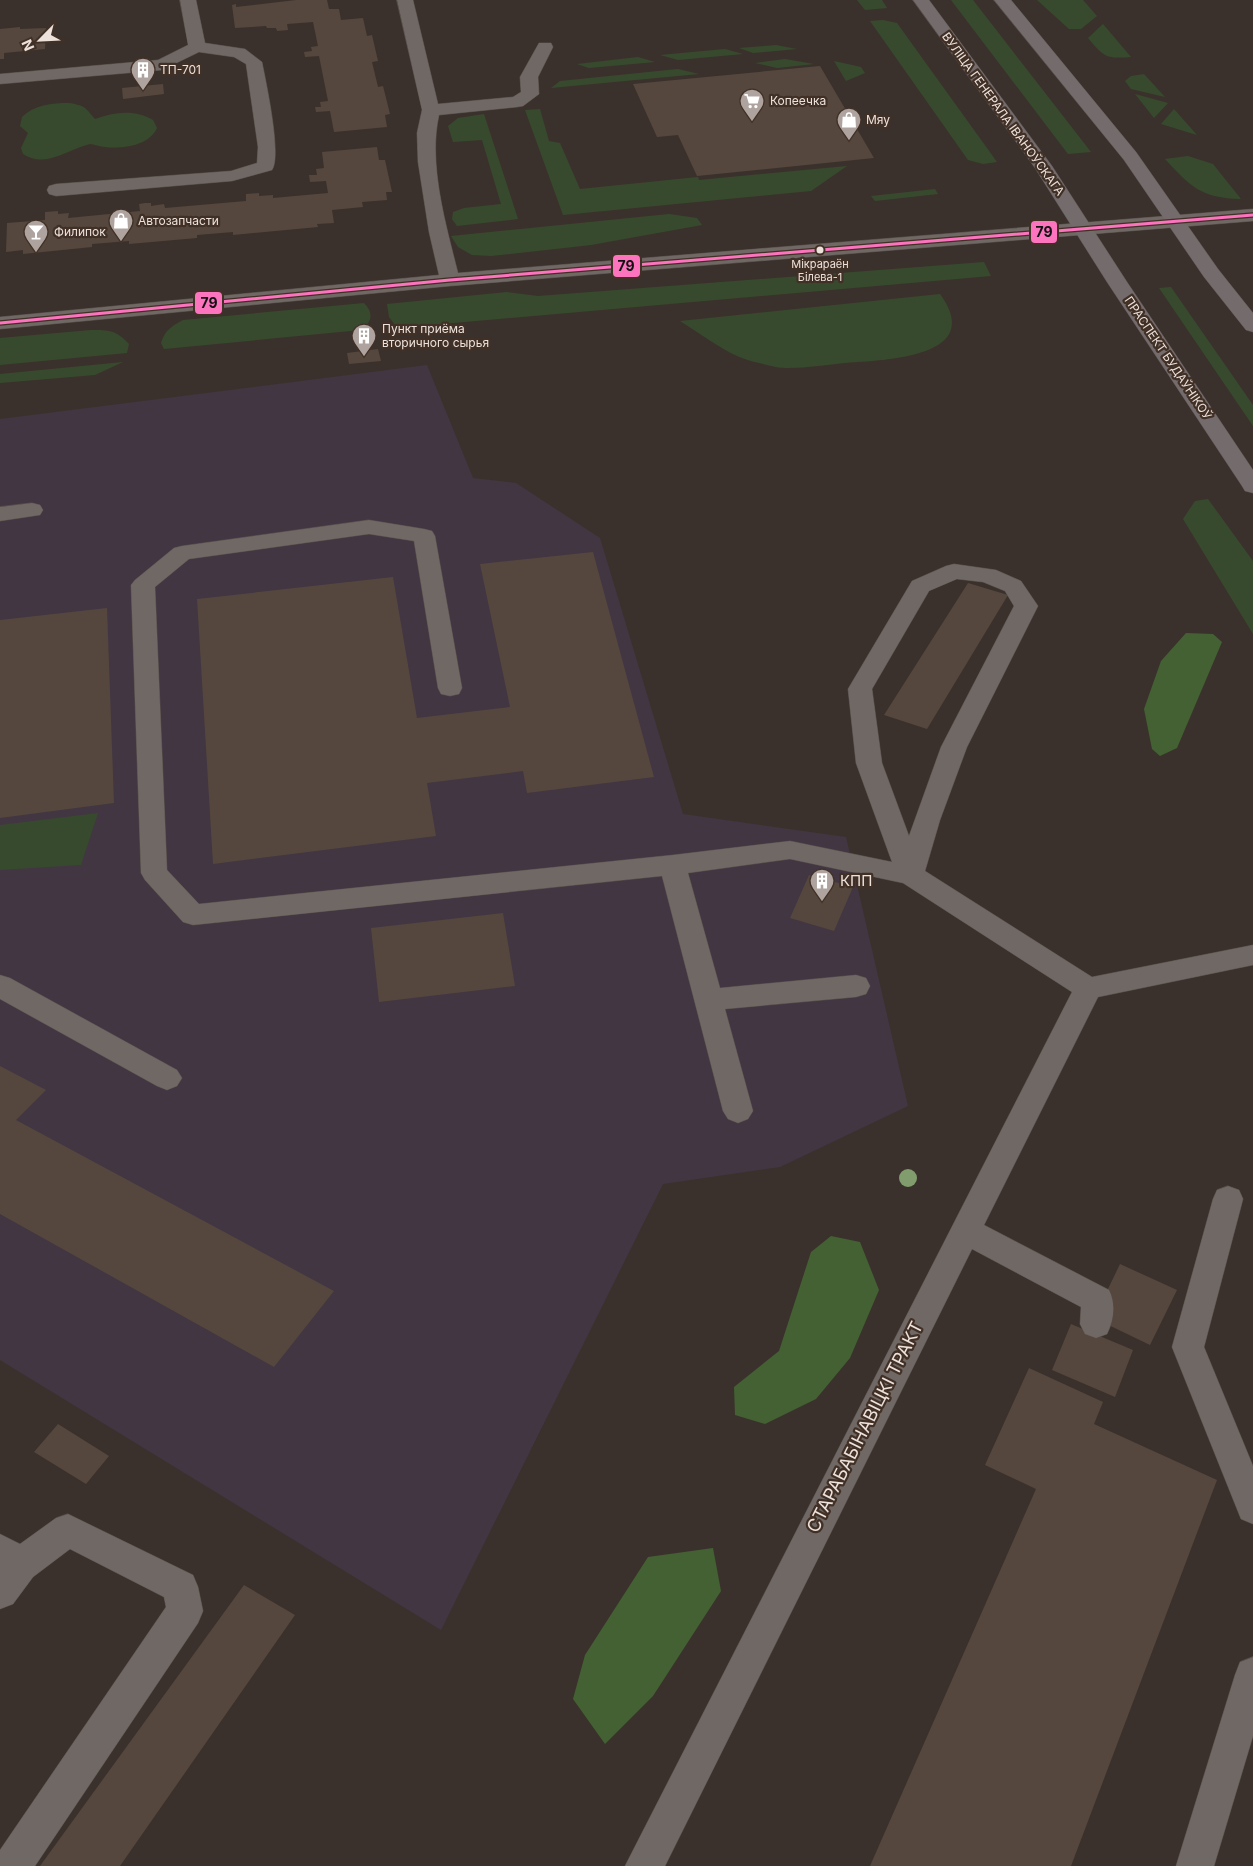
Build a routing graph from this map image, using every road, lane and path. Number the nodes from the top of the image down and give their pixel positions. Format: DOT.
graph roads {
  1 [pos="188,0"];
  2 [pos="405,0"];
  3 [pos="921,0"];
  4 [pos="1002,0"];
  5 [pos="197,47"];
  6 [pos="545,47"];
  7 [pos="0,79"];
  8 [pos="431,110"];
  9 [pos="56,190"];
  10 [pos="1253,215"];
  11 [pos="1175,222"];
  12 [pos="1084,229"];
  13 [pos="450,280"];
  14 [pos="0,323"];
  15 [pos="1253,326"];
  16 [pos="1253,486"];
  17 [pos="32,510"];
  18 [pos="0,514"];
  19 [pos="450,688"];
  20 [pos="673,865"];
  21 [pos="910,875"];
  22 [pos="1253,956"];
  23 [pos="0,986"];
  24 [pos="856,986"];
  25 [pos="1088,988"];
  26 [pos="709,1000"];
  27 [pos="166,1078"];
  28 [pos="738,1111"];
  29 [pos="1228,1199"];
  30 [pos="966,1231"];
  31 [pos="1096,1324"];
  32 [pos="1253,1508"];
  33 [pos="11,1558"];
  34 [pos="0,1592"];
  35 [pos="1253,1675"];
  36 [pos="12,1866"];
  37 [pos="644,1866"];
  38 [pos="1195,1866"];
  1 -- 5 [label="street"];
  2 -- 8 [label="street"];
  3 -- 12 [label="main road, ВУЛІЦА ГЕНЕРАЛА ІВАНОЎСКАГА"];
  4 -- 11 [label="main road"];
  5 -- 7 [label="street"];
  5 -- 9 [label="street"];
  6 -- 8 [label="street"];
  8 -- 13 [label="street"];
  10 -- 11 [label="street"];
  11 -- 12 [label="street"];
  11 -- 15 [label="main road"];
  12 -- 13 [label="street"];
  12 -- 16 [label="main road, ПРАСПЕКТ БУДАЎНІКОЎ"];
  13 -- 14 [label="street"];
  17 -- 18 [label="street"];
  19 -- 20 [label="street"];
  20 -- 21 [label="street"];
  20 -- 26 [label="street"];
  21 -- 21 [label="street"];
  21 -- 25 [label="street"];
  22 -- 25 [label="street"];
  23 -- 27 [label="street"];
  24 -- 26 [label="street"];
  25 -- 30 [label="street, СТАРАБАБІНАВІЦКІ ТРАКТ"];
  26 -- 28 [label="street"];
  29 -- 32 [label="street"];
  30 -- 31 [label="street"];
  30 -- 37 [label="street, СТАРАБАБІНАВІЦКІ ТРАКТ"];
  33 -- 34 [label="street"];
  33 -- 36 [label="street"];
  35 -- 38 [label="street"];
}
